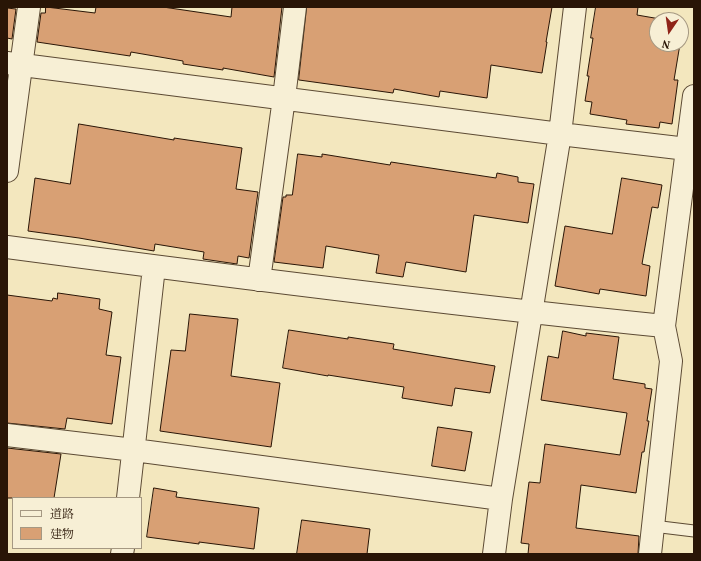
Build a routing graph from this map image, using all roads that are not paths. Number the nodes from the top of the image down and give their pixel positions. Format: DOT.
graph roads {
  1 [pos="29,7"];
  2 [pos="295,7"];
  3 [pos="575,7"];
  4 [pos="14,64"];
  5 [pos="694,96"];
  6 [pos="284,98"];
  7 [pos="560,134"];
  8 [pos="687,149"];
  9 [pos="7,171"];
  10 [pos="7,247"];
  11 [pos="154,266"];
  12 [pos="259,280"];
  13 [pos="531,312"];
  14 [pos="664,326"];
  15 [pos="7,435"];
  16 [pos="134,450"];
  17 [pos="128,497"];
  18 [pos="501,499"];
  19 [pos="653,526"];
  20 [pos="694,531"];
  21 [pos="494,554"];
  22 [pos="650,554"];
  1 -- 4 [label="street"];
  2 -- 6 [label="street"];
  3 -- 7 [label="street"];
  4 -- 6 [label="street"];
  4 -- 9 [label="street"];
  5 -- 8 [label="street"];
  6 -- 7 [label="street"];
  6 -- 12 [label="street"];
  7 -- 8 [label="street"];
  7 -- 13 [label="street"];
  8 -- 14 [label="street"];
  10 -- 11 [label="street"];
  11 -- 12 [label="street"];
  11 -- 16 [label="street"];
  12 -- 13 [label="street"];
  13 -- 14 [label="street"];
  13 -- 18 [label="street"];
  14 -- 19 [label="street"];
  15 -- 16 [label="street"];
  16 -- 17 [label="street"];
  16 -- 18 [label="street"];
  18 -- 21 [label="street"];
  19 -- 20 [label="lane"];
  19 -- 22 [label="street"];
}
